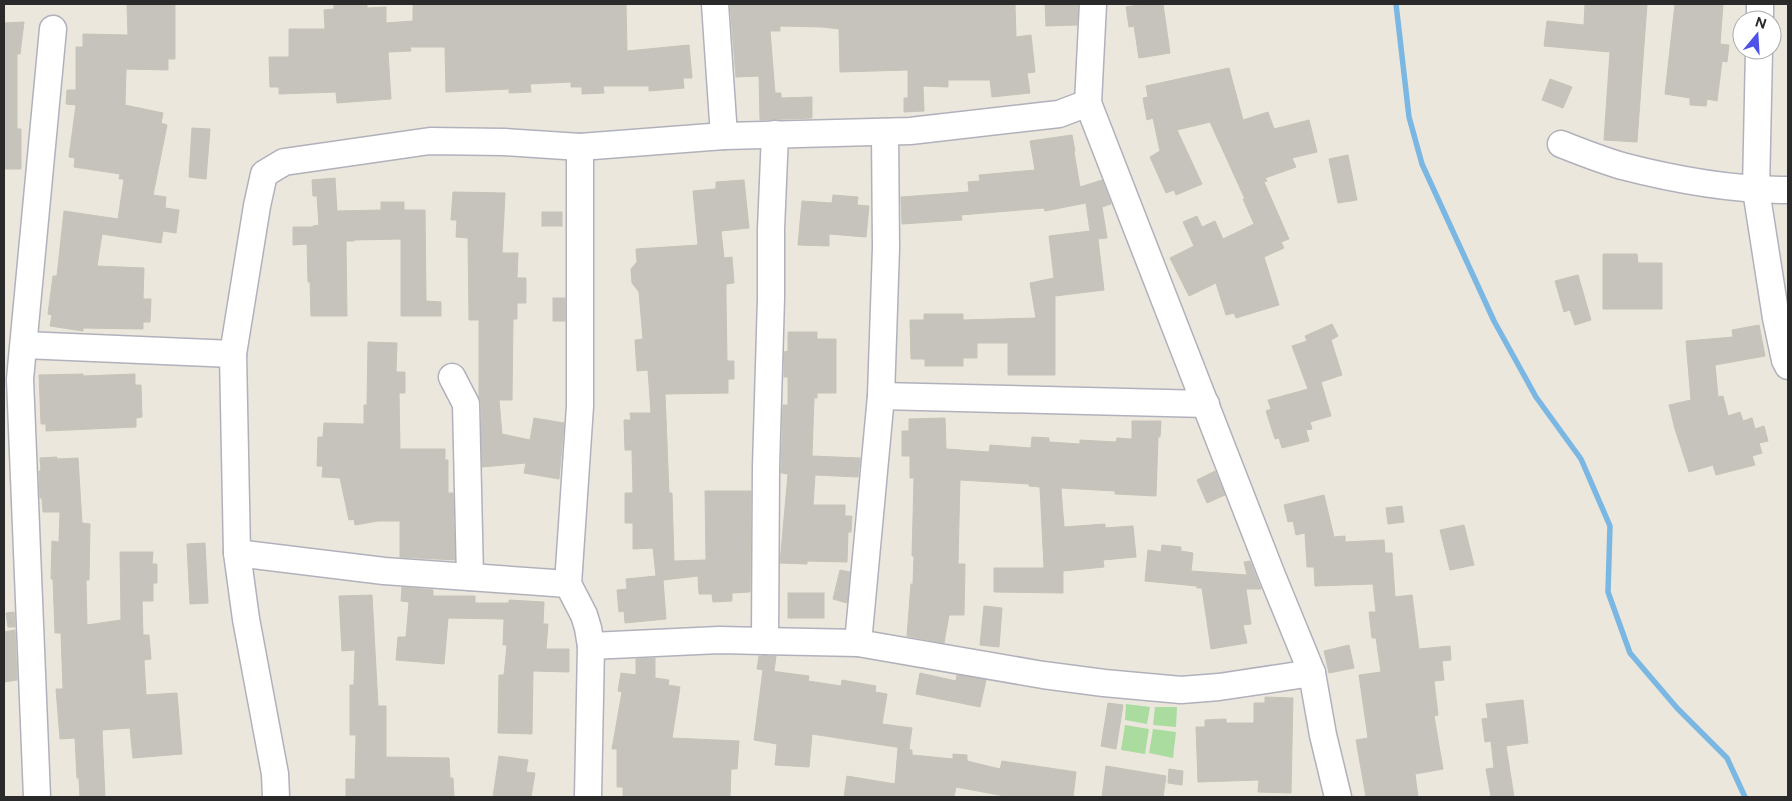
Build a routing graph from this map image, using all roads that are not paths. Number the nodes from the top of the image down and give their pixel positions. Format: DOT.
graph roads {
  1 [pos="715,4"];
  2 [pos="1093,4"];
  3 [pos="53,29"];
  4 [pos="1759,60"];
  5 [pos="1088,103"];
  6 [pos="885,132"];
  7 [pos="775,134"];
  8 [pos="724,136"];
  9 [pos="1561,144"];
  10 [pos="580,147"];
  11 [pos="1756,190"];
  12 [pos="1788,190"];
  13 [pos="24,345"];
  14 [pos="233,354"];
  15 [pos="1788,366"];
  16 [pos="452,377"];
  17 [pos="881,396"];
  18 [pos="1206,404"];
  19 [pos="238,553"];
  20 [pos="470,577"];
  21 [pos="568,584"];
  22 [pos="765,641"];
  23 [pos="858,643"];
  24 [pos="591,646"];
  25 [pos="1312,673"];
  26 [pos="37,797"];
  27 [pos="276,797"];
  28 [pos="588,797"];
  29 [pos="1338,797"];
  1 -- 8 [label="street"];
  2 -- 5 [label="street"];
  3 -- 13 [label="street"];
  4 -- 11 [label="street"];
  5 -- 6 [label="street"];
  5 -- 18 [label="street"];
  6 -- 7 [label="street"];
  6 -- 17 [label="street"];
  7 -- 8 [label="street"];
  7 -- 22 [label="street"];
  8 -- 10 [label="street"];
  9 -- 11 [label="street"];
  10 -- 14 [label="street"];
  10 -- 21 [label="street"];
  11 -- 12 [label="street"];
  11 -- 15 [label="street"];
  13 -- 14 [label="street"];
  13 -- 26 [label="street"];
  14 -- 19 [label="street"];
  16 -- 20 [label="street"];
  17 -- 18 [label="street"];
  17 -- 23 [label="street"];
  18 -- 25 [label="street"];
  19 -- 20 [label="street"];
  19 -- 27 [label="street"];
  20 -- 21 [label="street"];
  21 -- 24 [label="street"];
  22 -- 23 [label="street"];
  22 -- 24 [label="street"];
  23 -- 25 [label="street"];
  24 -- 28 [label="street"];
  25 -- 29 [label="street"];
}
